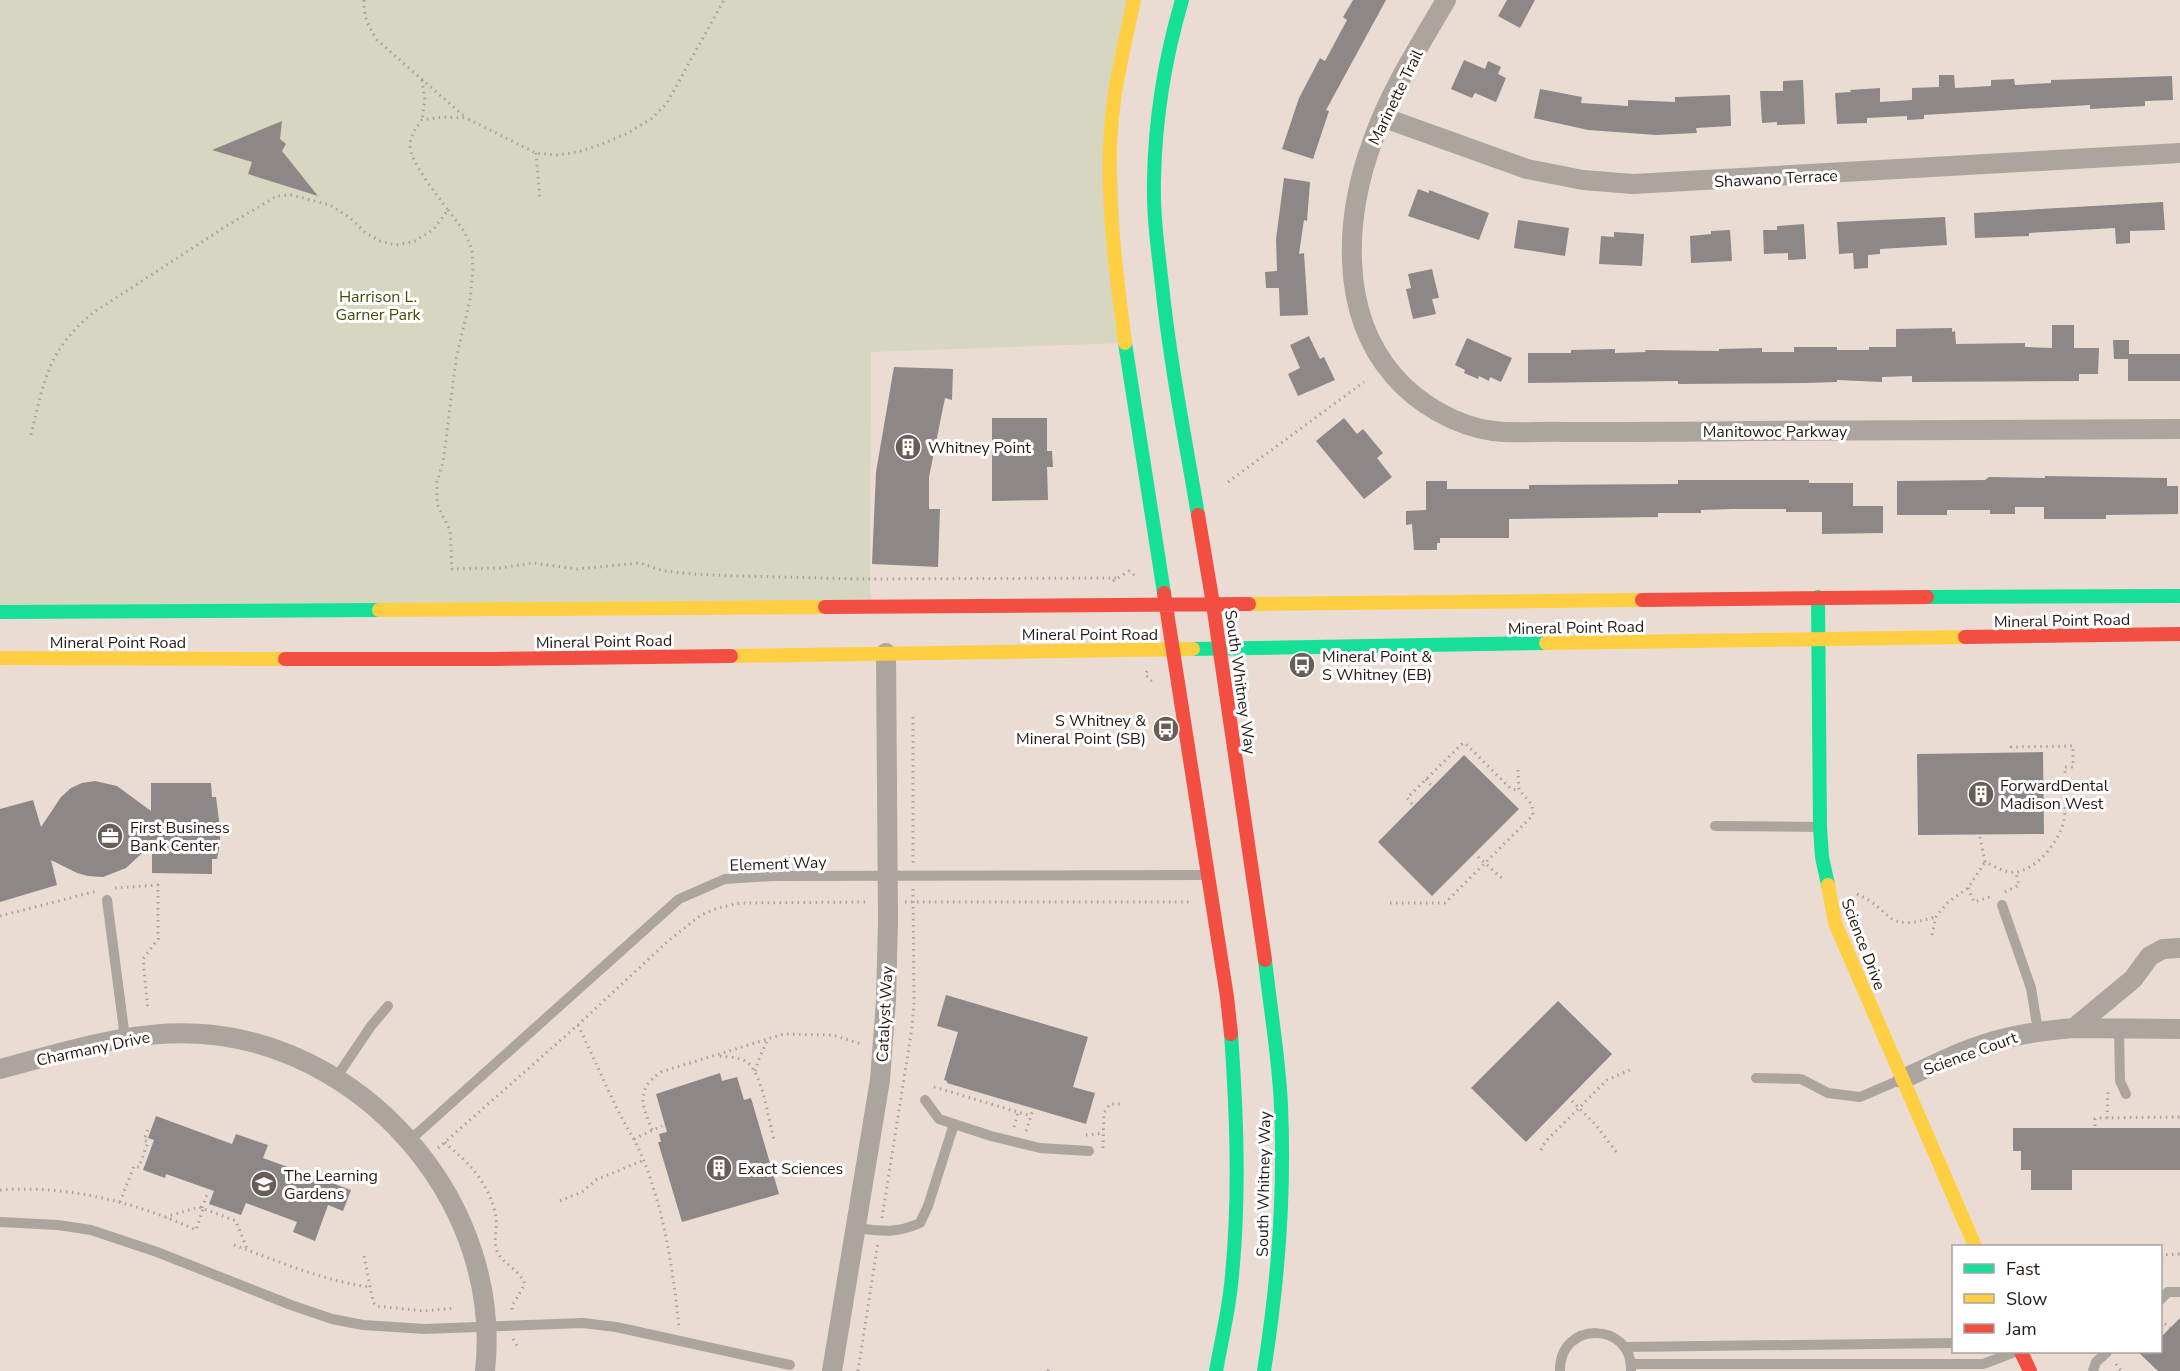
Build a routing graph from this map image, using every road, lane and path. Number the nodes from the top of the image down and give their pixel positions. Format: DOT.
graph roads {
  1 [pos="364,0"];
  2 [pos="724,0"];
  3 [pos="1134,0"];
  4 [pos="1182,0"];
  5 [pos="1446,0"];
  6 [pos="422,79"];
  7 [pos="1382,117"];
  8 [pos="466,118"];
  9 [pos="422,120"];
  10 [pos="536,153"];
  11 [pos="2180,153"];
  12 [pos="540,200"];
  13 [pos="448,210"];
  14 [pos="1388,370"];
  15 [pos="1364,382"];
  16 [pos="2180,429"];
  17 [pos="31,435"];
  18 [pos="1228,482"];
  19 [pos="1138,578"];
  20 [pos="2180,596"];
  21 [pos="1818,597"];
  22 [pos="1165,604"];
  23 [pos="1214,604"];
  24 [pos="0,612"];
  25 [pos="2180,634"];
  26 [pos="1818,640"];
  27 [pos="1173,650"];
  28 [pos="1220,650"];
  29 [pos="886,653"];
  30 [pos="0,658"];
  31 [pos="913,717"];
  32 [pos="2011,750"];
  33 [pos="1518,770"];
  34 [pos="1426,779"];
  35 [pos="1431,785"];
  36 [pos="1519,790"];
  37 [pos="1412,804"];
  38 [pos="1715,826"];
  39 [pos="1820,827"];
  40 [pos="1980,837"];
  41 [pos="1478,857"];
  42 [pos="913,861"];
  43 [pos="1985,862"];
  44 [pos="1485,863"];
  45 [pos="1208,875"];
  46 [pos="887,876"];
  47 [pos="1504,880"];
  48 [pos="112,888"];
  49 [pos="913,892"];
  50 [pos="1857,894"];
  51 [pos="105,895"];
  52 [pos="871,902"];
  53 [pos="901,902"];
  54 [pos="913,902"];
  55 [pos="1189,902"];
  56 [pos="1390,903"];
  57 [pos="2002,905"];
  58 [pos="0,916"];
  59 [pos="1936,917"];
  60 [pos="1932,935"];
  61 [pos="2180,948"];
  62 [pos="388,1006"];
  63 [pos="148,1010"];
  64 [pos="578,1025"];
  65 [pos="2074,1028"];
  66 [pos="2180,1029"];
  67 [pos="2119,1030"];
  68 [pos="2038,1031"];
  69 [pos="125,1038"];
  70 [pos="769,1038"];
  71 [pos="861,1044"];
  72 [pos="717,1056"];
  73 [pos="0,1069"];
  74 [pos="1630,1070"];
  75 [pos="755,1071"];
  76 [pos="336,1078"];
  77 [pos="1756,1078"];
  78 [pos="1903,1079"];
  79 [pos="926,1085"];
  80 [pos="2126,1094"];
  81 [pos="925,1100"];
  82 [pos="1572,1101"];
  83 [pos="1123,1104"];
  84 [pos="1578,1108"];
  85 [pos="1033,1110"];
  86 [pos="1018,1112"];
  87 [pos="1031,1116"];
  88 [pos="2180,1117"];
  89 [pos="954,1124"];
  90 [pos="662,1126"];
  91 [pos="2095,1126"];
  92 [pos="148,1129"];
  93 [pos="652,1130"];
  94 [pos="1026,1131"];
  95 [pos="1033,1132"];
  96 [pos="1104,1133"];
  97 [pos="1082,1136"];
  98 [pos="634,1139"];
  99 [pos="410,1140"];
  100 [pos="774,1140"];
  101 [pos="445,1142"];
  102 [pos="437,1149"];
  103 [pos="1103,1149"];
  104 [pos="1541,1150"];
  105 [pos="1089,1151"];
  106 [pos="1617,1153"];
  107 [pos="644,1160"];
  108 [pos="0,1190"];
  109 [pos="208,1192"];
  110 [pos="120,1202"];
  111 [pos="560,1202"];
  112 [pos="202,1209"];
  113 [pos="165,1217"];
  114 [pos="0,1222"];
  115 [pos="854,1228"];
  116 [pos="880,1231"];
  117 [pos="234,1245"];
  118 [pos="1975,1245"];
  119 [pos="247,1249"];
  120 [pos="2180,1254"];
  121 [pos="2162,1255"];
  122 [pos="364,1256"];
  123 [pos="370,1287"];
  124 [pos="2180,1292"];
  125 [pos="2162,1298"];
  126 [pos="455,1308"];
  127 [pos="2162,1322"];
  128 [pos="512,1326"];
  129 [pos="486,1327"];
  130 [pos="2170,1328"];
  131 [pos="681,1342"];
  132 [pos="1952,1343"];
  133 [pos="1914,1344"];
  134 [pos="1625,1347"];
  135 [pos="518,1348"];
  136 [pos="2012,1353"];
  137 [pos="2021,1353"];
  138 [pos="2106,1353"];
  139 [pos="2115,1362"];
  140 [pos="790,1365"];
  141 [pos="1631,1367"];
  142 [pos="1914,1367"];
  143 [pos="485,1371"];
  144 [pos="832,1371"];
  145 [pos="858,1371"];
  146 [pos="1216,1371"];
  147 [pos="1264,1371"];
  148 [pos="1560,1371"];
  149 [pos="2030,1371"];
  150 [pos="2093,1371"];
  151 [pos="2121,1371"];
  1 -- 6 [label="path"];
  2 -- 10 [label="path"];
  3 -- 22 [label="main road, South Whitney Way"];
  4 -- 23 [label="main road, South Whitney Way"];
  5 -- 7 [label="street, Marinette Trail"];
  6 -- 8 [label="path"];
  6 -- 9 [label="path"];
  7 -- 11 [label="street, Shawano Terrace"];
  7 -- 14 [label="street, Marinette Trail"];
  8 -- 9 [label="path"];
  8 -- 10 [label="path"];
  9 -- 13 [label="path"];
  10 -- 12 [label="path"];
  13 -- 17 [label="path"];
  13 -- 19 [label="path"];
  14 -- 16 [label="street, Manitowoc Parkway"];
  15 -- 18 [label="path"];
  20 -- 21 [label="main road, Mineral Point Road"];
  21 -- 23 [label="main road, Mineral Point Road"];
  21 -- 26 [label="main road, Science Drive"];
  22 -- 23 [label="main road, Mineral Point Road"];
  22 -- 24 [label="main road, Mineral Point Road"];
  22 -- 27 [label="main road, South Whitney Way"];
  23 -- 28 [label="main road, South Whitney Way"];
  25 -- 26 [label="main road, Mineral Point Road"];
  26 -- 28 [label="main road, Mineral Point Road"];
  26 -- 39 [label="main road, Science Drive"];
  27 -- 28 [label="main road, Mineral Point Road"];
  27 -- 29 [label="main road, Mineral Point Road"];
  27 -- 45 [label="main road, South Whitney Way"];
  28 -- 147 [label="main road, South Whitney Way"];
  29 -- 30 [label="main road, Mineral Point Road"];
  29 -- 46 [label="street, Catalyst Way"];
  31 -- 42 [label="path"];
  32 -- 43 [label="path"];
  33 -- 36 [label="path"];
  34 -- 35 [label="path"];
  34 -- 36 [label="path"];
  34 -- 37 [label="path"];
  36 -- 44 [label="path"];
  38 -- 39 [label="lane"];
  39 -- 78 [label="main road, Science Drive"];
  40 -- 43 [label="path"];
  41 -- 44 [label="path"];
  43 -- 59 [label="path"];
  44 -- 47 [label="path"];
  44 -- 56 [label="path"];
  45 -- 46 [label="lane, Element Way"];
  45 -- 146 [label="main road, South Whitney Way"];
  46 -- 99 [label="lane, Element Way"];
  46 -- 115 [label="street, Catalyst Way"];
  48 -- 63 [label="path"];
  49 -- 54 [label="path"];
  50 -- 59 [label="path"];
  51 -- 58 [label="path"];
  51 -- 69 [label="lane"];
  52 -- 64 [label="path"];
  53 -- 54 [label="path"];
  54 -- 55 [label="path"];
  54 -- 116 [label="path"];
  57 -- 68 [label="lane"];
  59 -- 60 [label="path"];
  61 -- 65 [label="street"];
  62 -- 76 [label="lane"];
  64 -- 98 [label="path"];
  64 -- 101 [label="path"];
  65 -- 67 [label="street, Science Court"];
  65 -- 68 [label="street, Science Court"];
  66 -- 67 [label="street, Science Court"];
  67 -- 80 [label="lane"];
  68 -- 78 [label="street, Science Court"];
  69 -- 73 [label="street, Charmany Drive"];
  69 -- 76 [label="street, Charmany Drive"];
  70 -- 71 [label="path"];
  70 -- 72 [label="path"];
  70 -- 75 [label="path"];
  72 -- 75 [label="path"];
  72 -- 93 [label="path"];
  74 -- 84 [label="path"];
  75 -- 100 [label="path"];
  76 -- 99 [label="street, Charmany Drive"];
  77 -- 78 [label="lane"];
  78 -- 118 [label="main road, Science Drive"];
  79 -- 86 [label="path"];
  81 -- 89 [label="lane"];
  82 -- 84 [label="path"];
  83 -- 96 [label="path"];
  84 -- 104 [label="path"];
  84 -- 106 [label="path"];
  85 -- 87 [label="path"];
  86 -- 87 [label="path"];
  86 -- 94 [label="path"];
  87 -- 94 [label="path"];
  88 -- 91 [label="path"];
  89 -- 105 [label="lane"];
  89 -- 116 [label="lane"];
  90 -- 93 [label="path"];
  92 -- 110 [label="path"];
  93 -- 98 [label="path"];
  94 -- 95 [label="path"];
  96 -- 97 [label="path"];
  96 -- 103 [label="path"];
  98 -- 107 [label="path"];
  99 -- 129 [label="street, Charmany Drive"];
  101 -- 102 [label="path"];
  101 -- 128 [label="path"];
  107 -- 111 [label="path"];
  107 -- 131 [label="path"];
  108 -- 110 [label="path"];
  109 -- 112 [label="path"];
  110 -- 113 [label="path"];
  112 -- 113 [label="path"];
  112 -- 113 [label="path"];
  112 -- 119 [label="path"];
  114 -- 129 [label="lane"];
  115 -- 116 [label="lane"];
  115 -- 144 [label="street, Catalyst Way"];
  116 -- 145 [label="path"];
  117 -- 119 [label="path"];
  119 -- 123 [label="path"];
  120 -- 121 [label="path"];
  122 -- 123 [label="path"];
  123 -- 126 [label="path"];
  124 -- 125 [label="lane"];
  127 -- 130 [label="path"];
  128 -- 129 [label="lane"];
  128 -- 131 [label="lane"];
  128 -- 135 [label="path"];
  129 -- 143 [label="street, Charmany Drive"];
  131 -- 140 [label="lane"];
  132 -- 133 [label="lane"];
  133 -- 134 [label="lane"];
  133 -- 142 [label="lane"];
  134 -- 141 [label="lane"];
  134 -- 148 [label="lane"];
  136 -- 142 [label="lane"];
  137 -- 149 [label="main road"];
  138 -- 150 [label="lane"];
  139 -- 151 [label="path"];
  141 -- 142 [label="lane"];
}
